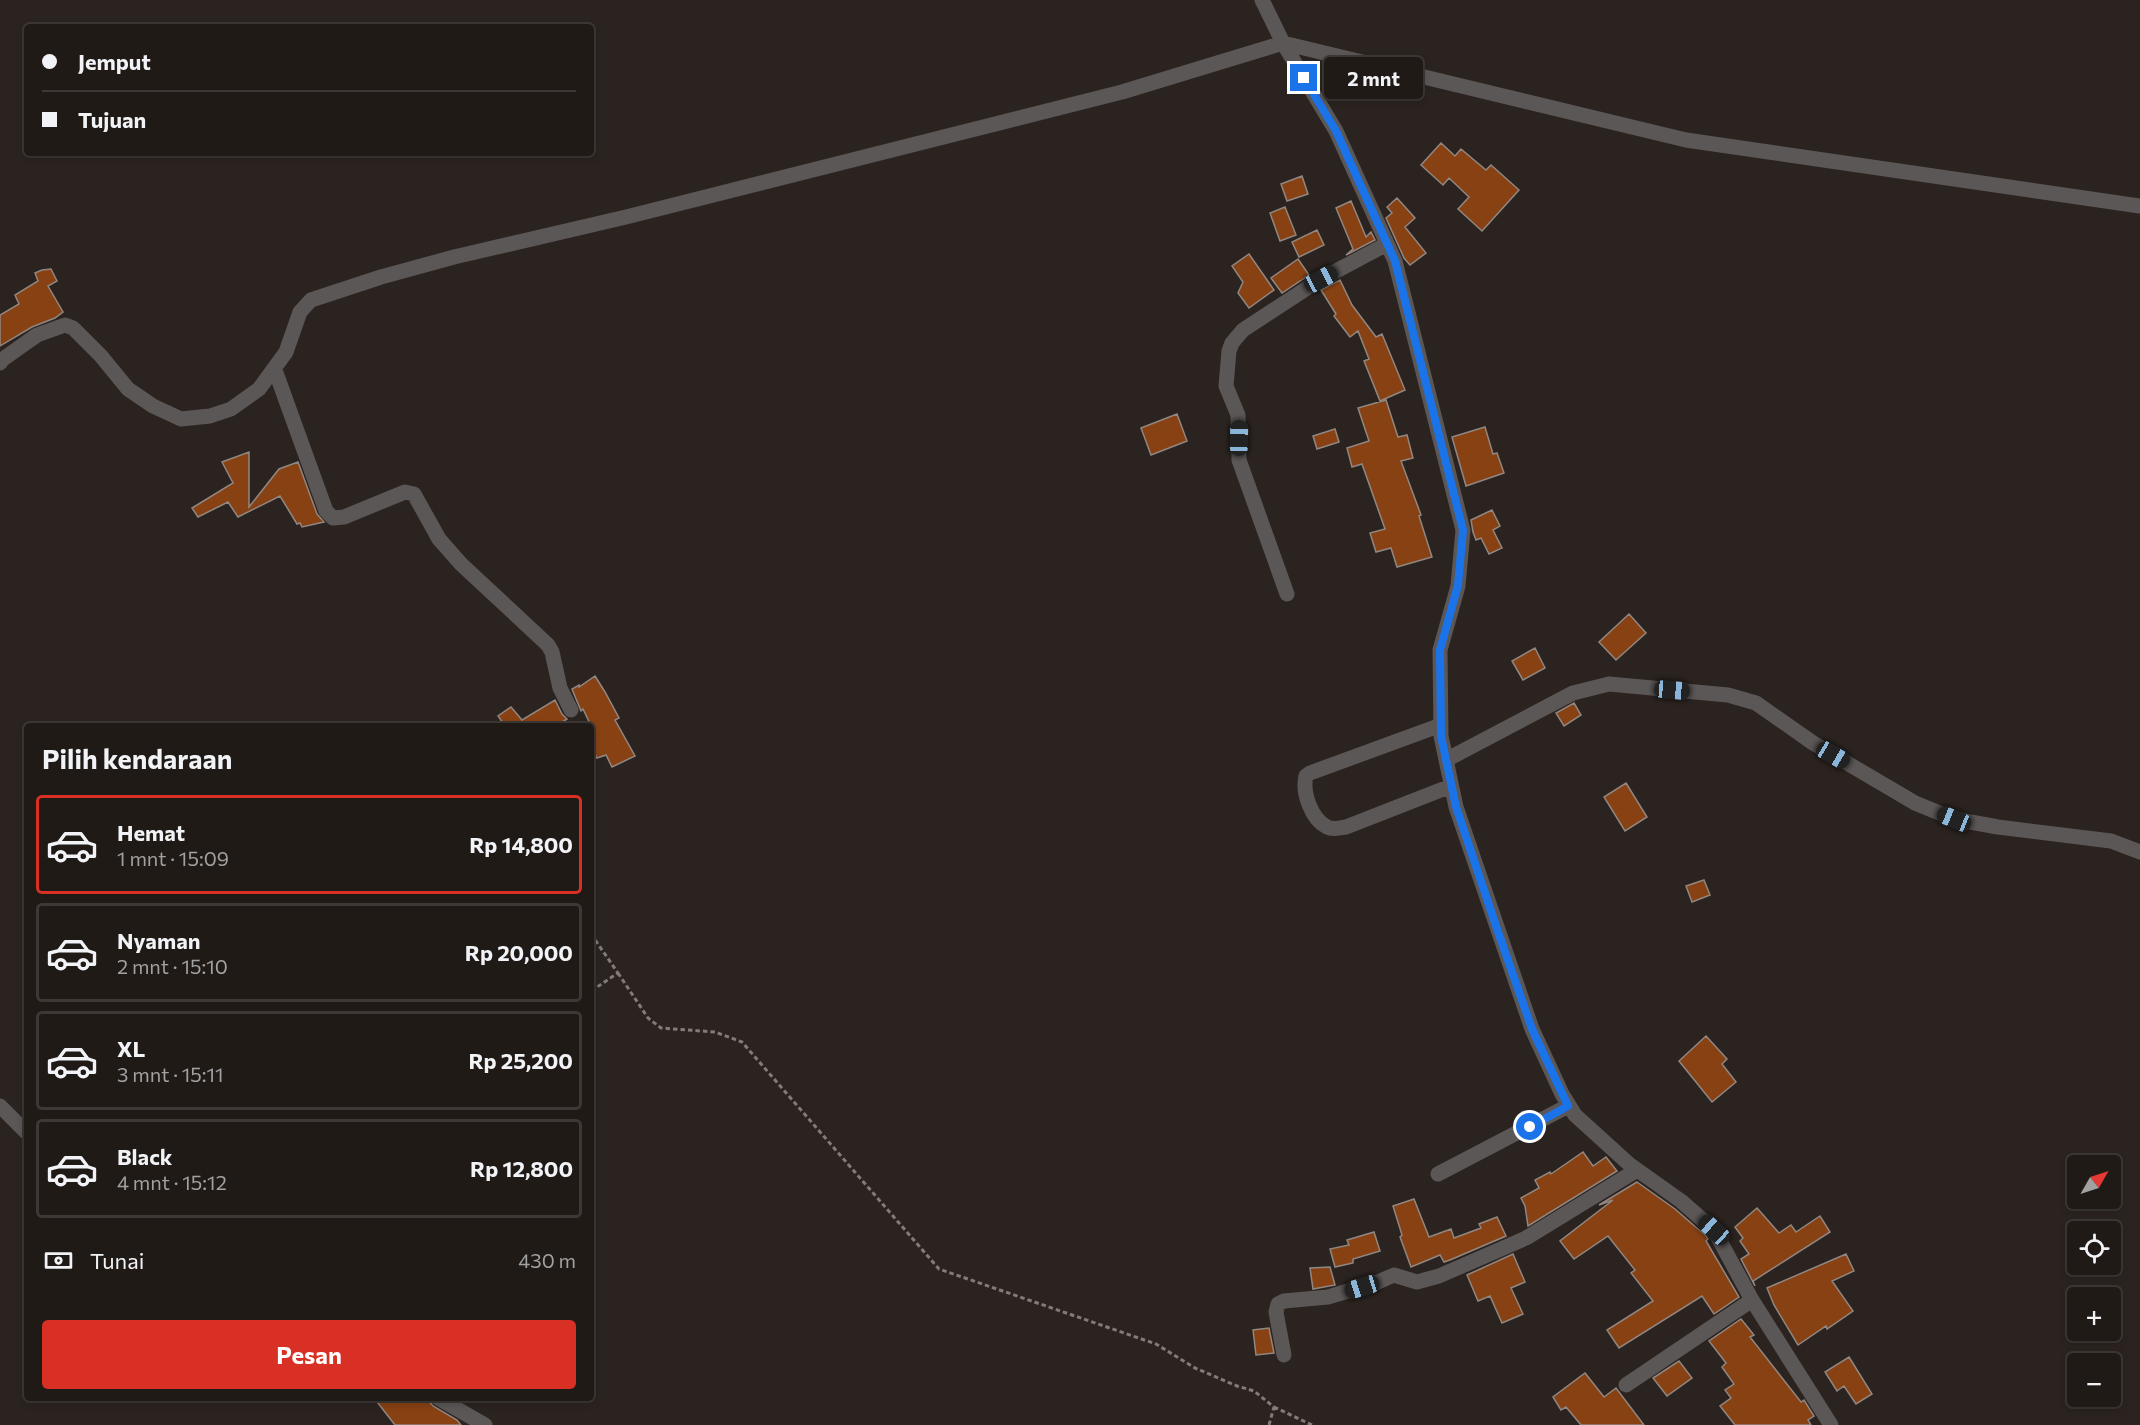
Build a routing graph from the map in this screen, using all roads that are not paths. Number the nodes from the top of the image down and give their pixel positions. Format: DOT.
graph roads {
  1 [pos="1262,0"];
  2 [pos="1283,43"];
  3 [pos="2140,206"];
  4 [pos="1387,244"];
  5 [pos="0,363"];
  6 [pos="275,370"];
  7 [pos="1287,594"];
  8 [pos="571,710"];
  9 [pos="1440,725"];
  10 [pos="1446,760"];
  11 [pos="1451,786"];
  12 [pos="2140,852"];
  13 [pos="0,1106"];
  14 [pos="1568,1106"];
  15 [pos="24,1130"];
  16 [pos="1637,1170"];
  17 [pos="1438,1174"];
  18 [pos="1752,1300"];
  19 [pos="1284,1355"];
  20 [pos="1626,1385"];
  21 [pos="443,1401"];
  22 [pos="485,1425"];
  23 [pos="1831,1425"];
  1 -- 2 [label="street"];
  2 -- 3 [label="street"];
  2 -- 4 [label="street"];
  2 -- 6 [label="street"];
  4 -- 7 [label="street"];
  4 -- 9 [label="street"];
  5 -- 6 [label="street"];
  6 -- 8 [label="street"];
  9 -- 10 [label="street"];
  9 -- 11 [label="street"];
  10 -- 11 [label="street"];
  10 -- 12 [label="street"];
  11 -- 14 [label="street"];
  13 -- 15 [label="street"];
  14 -- 16 [label="street"];
  14 -- 17 [label="street"];
  16 -- 18 [label="street"];
  16 -- 19 [label="street"];
  18 -- 20 [label="street"];
  18 -- 23 [label="street"];
  21 -- 22 [label="street"];
}
